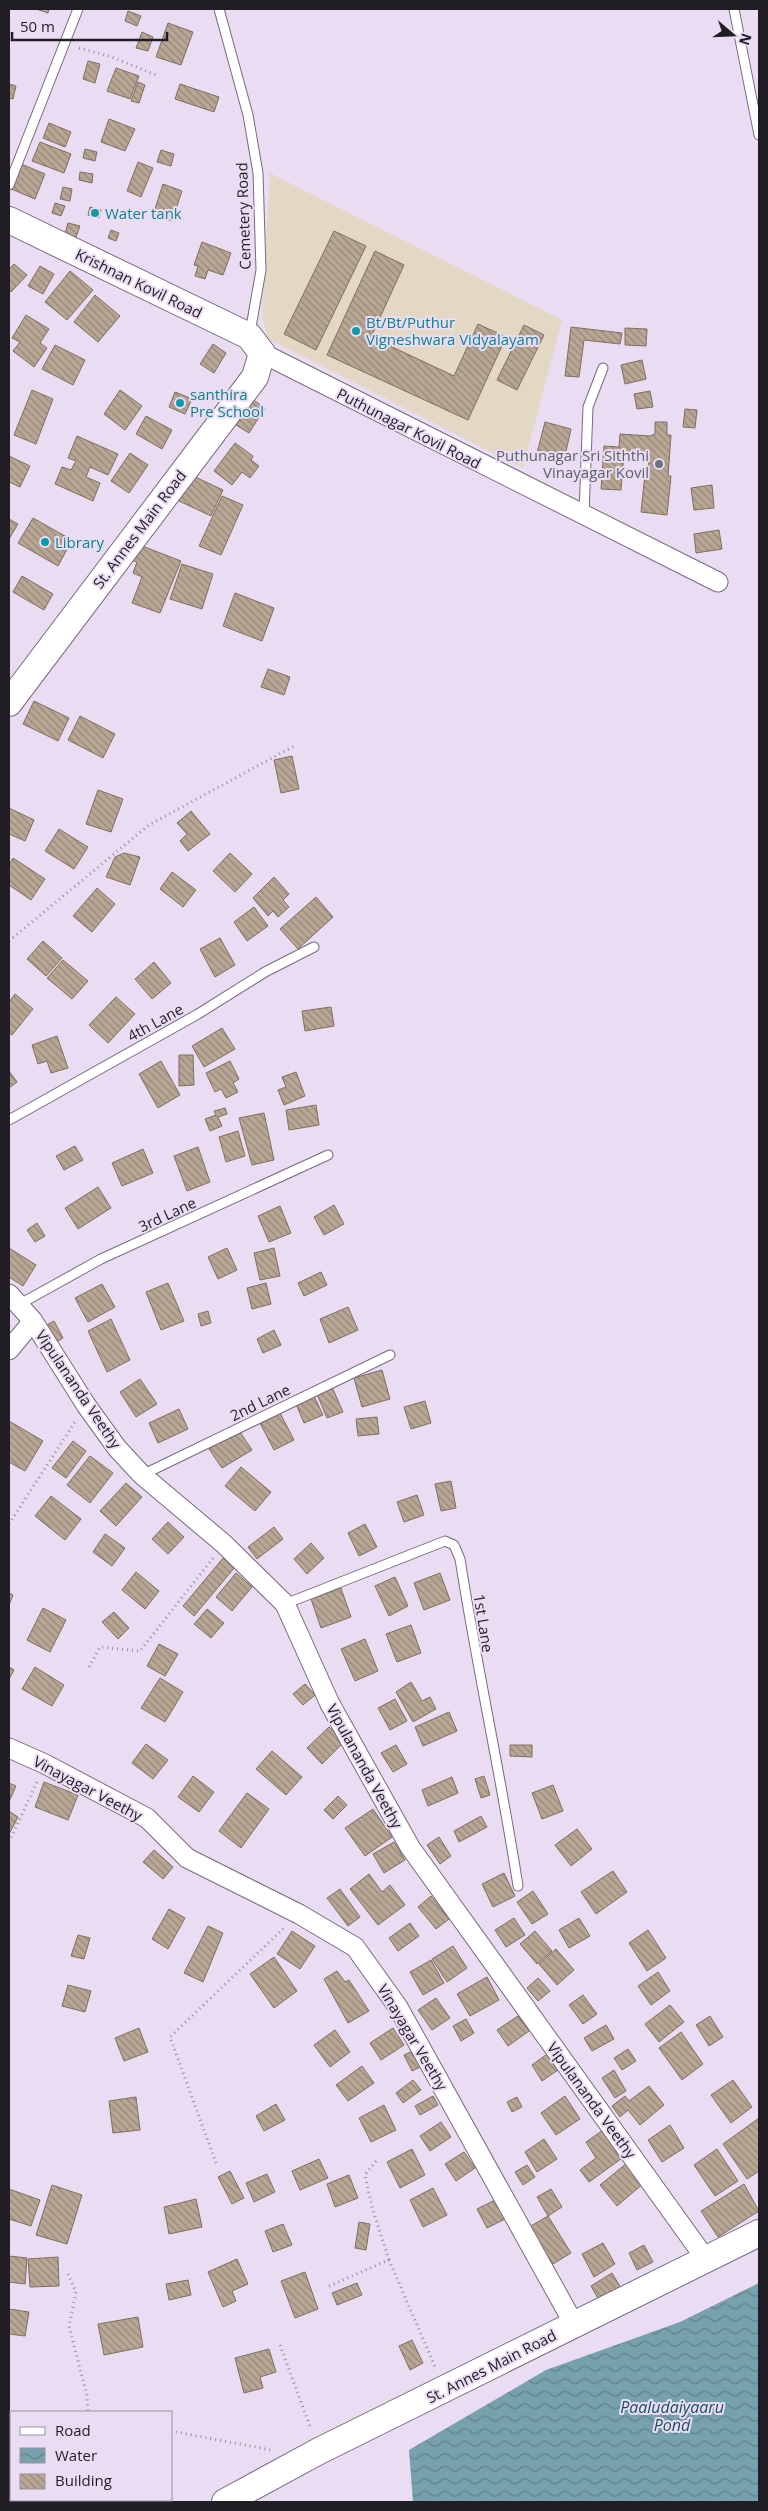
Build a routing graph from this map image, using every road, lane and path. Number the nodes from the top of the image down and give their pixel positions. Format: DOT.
graph roads {
  1 [pos="78,9"];
  2 [pos="219,9"];
  3 [pos="734,9"];
  4 [pos="66,44"];
  5 [pos="156,75"];
  6 [pos="759,134"];
  7 [pos="9,185"];
  8 [pos="9,220"];
  9 [pos="255,345"];
  10 [pos="604,368"];
  11 [pos="584,516"];
  12 [pos="718,582"];
  13 [pos="9,703"];
  14 [pos="294,746"];
  15 [pos="9,941"];
  16 [pos="314,947"];
  17 [pos="9,1120"];
  18 [pos="328,1155"];
  19 [pos="14,1298"];
  20 [pos="33,1321"];
  21 [pos="9,1350"];
  22 [pos="390,1355"];
  23 [pos="86,1405"];
  24 [pos="142,1475"];
  25 [pos="9,1524"];
  26 [pos="224,1544"];
  27 [pos="285,1604"];
  28 [pos="89,1667"];
  29 [pos="9,1748"];
  30 [pos="45,1764"];
  31 [pos="9,1842"];
  32 [pos="518,1886"];
  33 [pos="299,1914"];
  34 [pos="376,2160"];
  35 [pos="216,2163"];
  36 [pos="759,2232"];
  37 [pos="705,2258"];
  38 [pos="389,2260"];
  39 [pos="68,2274"];
  40 [pos="329,2286"];
  41 [pos="574,2324"];
  42 [pos="280,2345"];
  43 [pos="445,2390"];
  44 [pos="88,2411"];
  45 [pos="172,2431"];
  46 [pos="281,2450"];
  47 [pos="319,2450"];
  48 [pos="225,2502"];
  1 -- 4 [label="lane"];
  2 -- 9 [label="lane, Cemetery Road"];
  3 -- 6 [label="lane"];
  4 -- 5 [label="path"];
  4 -- 7 [label="lane"];
  8 -- 9 [label="street, Krishnan Kovil Road"];
  9 -- 11 [label="street, Puthunagar Kovil Road"];
  9 -- 13 [label="street, St. Annes Main Road"];
  10 -- 11 [label="lane"];
  11 -- 12 [label="street, Puthunagar Kovil Road"];
  14 -- 15 [label="path"];
  16 -- 17 [label="lane, 4th Lane"];
  18 -- 19 [label="lane, 3rd Lane"];
  19 -- 20 [label="street, Vipulananda Veethy"];
  20 -- 21 [label="street"];
  20 -- 23 [label="street, Vipulananda Veethy"];
  22 -- 24 [label="lane, 2nd Lane"];
  23 -- 24 [label="street, Vipulananda Veethy"];
  23 -- 25 [label="path"];
  24 -- 26 [label="street, Vipulananda Veethy"];
  26 -- 27 [label="street, Vipulananda Veethy"];
  26 -- 28 [label="path"];
  27 -- 32 [label="lane, 1st Lane"];
  27 -- 37 [label="street, Vipulananda Veethy"];
  29 -- 30 [label="street, Vinayagar Veethy"];
  30 -- 31 [label="path"];
  30 -- 33 [label="street, Vinayagar Veethy"];
  33 -- 35 [label="path"];
  33 -- 41 [label="street, Vinayagar Veethy"];
  34 -- 38 [label="path"];
  36 -- 37 [label="street, St. Annes Main Road"];
  37 -- 41 [label="street, St. Annes Main Road"];
  38 -- 40 [label="path"];
  38 -- 43 [label="path"];
  39 -- 44 [label="path"];
  41 -- 43 [label="street, St. Annes Main Road"];
  42 -- 47 [label="path"];
  43 -- 47 [label="street, St. Annes Main Road"];
  45 -- 46 [label="path"];
  47 -- 48 [label="street, St. Annes Main Road"];
}
